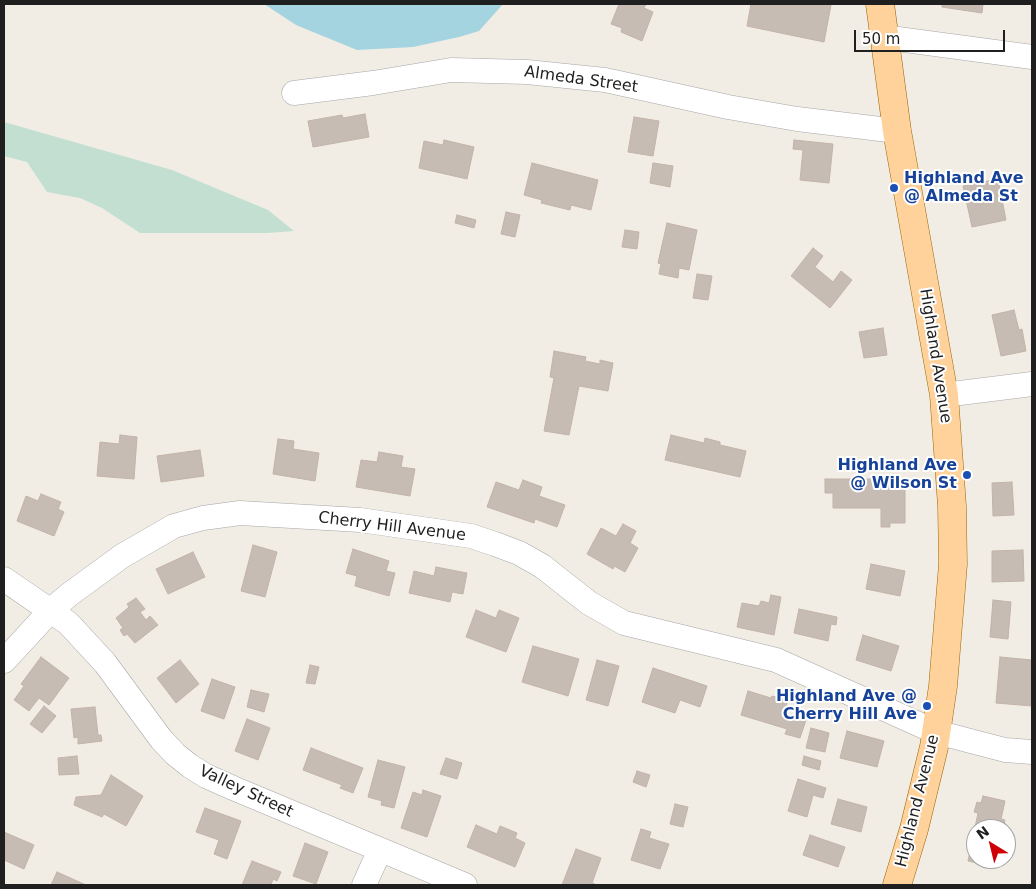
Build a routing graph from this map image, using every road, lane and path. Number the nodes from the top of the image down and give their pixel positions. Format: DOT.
graph roads {
  1 [pos="880,4"];
  2 [pos="883,37"];
  3 [pos="1032,57"];
  4 [pos="294,93"];
  5 [pos="896,130"];
  6 [pos="1032,384"];
  7 [pos="944,395"];
  8 [pos="4,579"];
  9 [pos="51,610"];
  10 [pos="4,661"];
  11 [pos="936,732"];
  12 [pos="1032,752"];
  13 [pos="380,850"];
  14 [pos="364,885"];
  15 [pos="465,885"];
  16 [pos="897,885"];
  1 -- 2 [label="main road, Highland Avenue"];
  2 -- 3 [label="street"];
  2 -- 5 [label="main road, Highland Avenue"];
  4 -- 5 [label="street, Almeda Street"];
  5 -- 7 [label="main road, Highland Avenue"];
  6 -- 7 [label="street"];
  7 -- 11 [label="main road, Highland Avenue"];
  8 -- 9 [label="street, Valley Street"];
  9 -- 10 [label="street, Cherry Hill Avenue"];
  9 -- 11 [label="street, Cherry Hill Avenue"];
  9 -- 13 [label="street, Valley Street"];
  11 -- 12 [label="street, Cherry Hill Avenue"];
  11 -- 16 [label="main road, Highland Avenue"];
  13 -- 14 [label="street"];
  13 -- 15 [label="street, Valley Street"];
}
